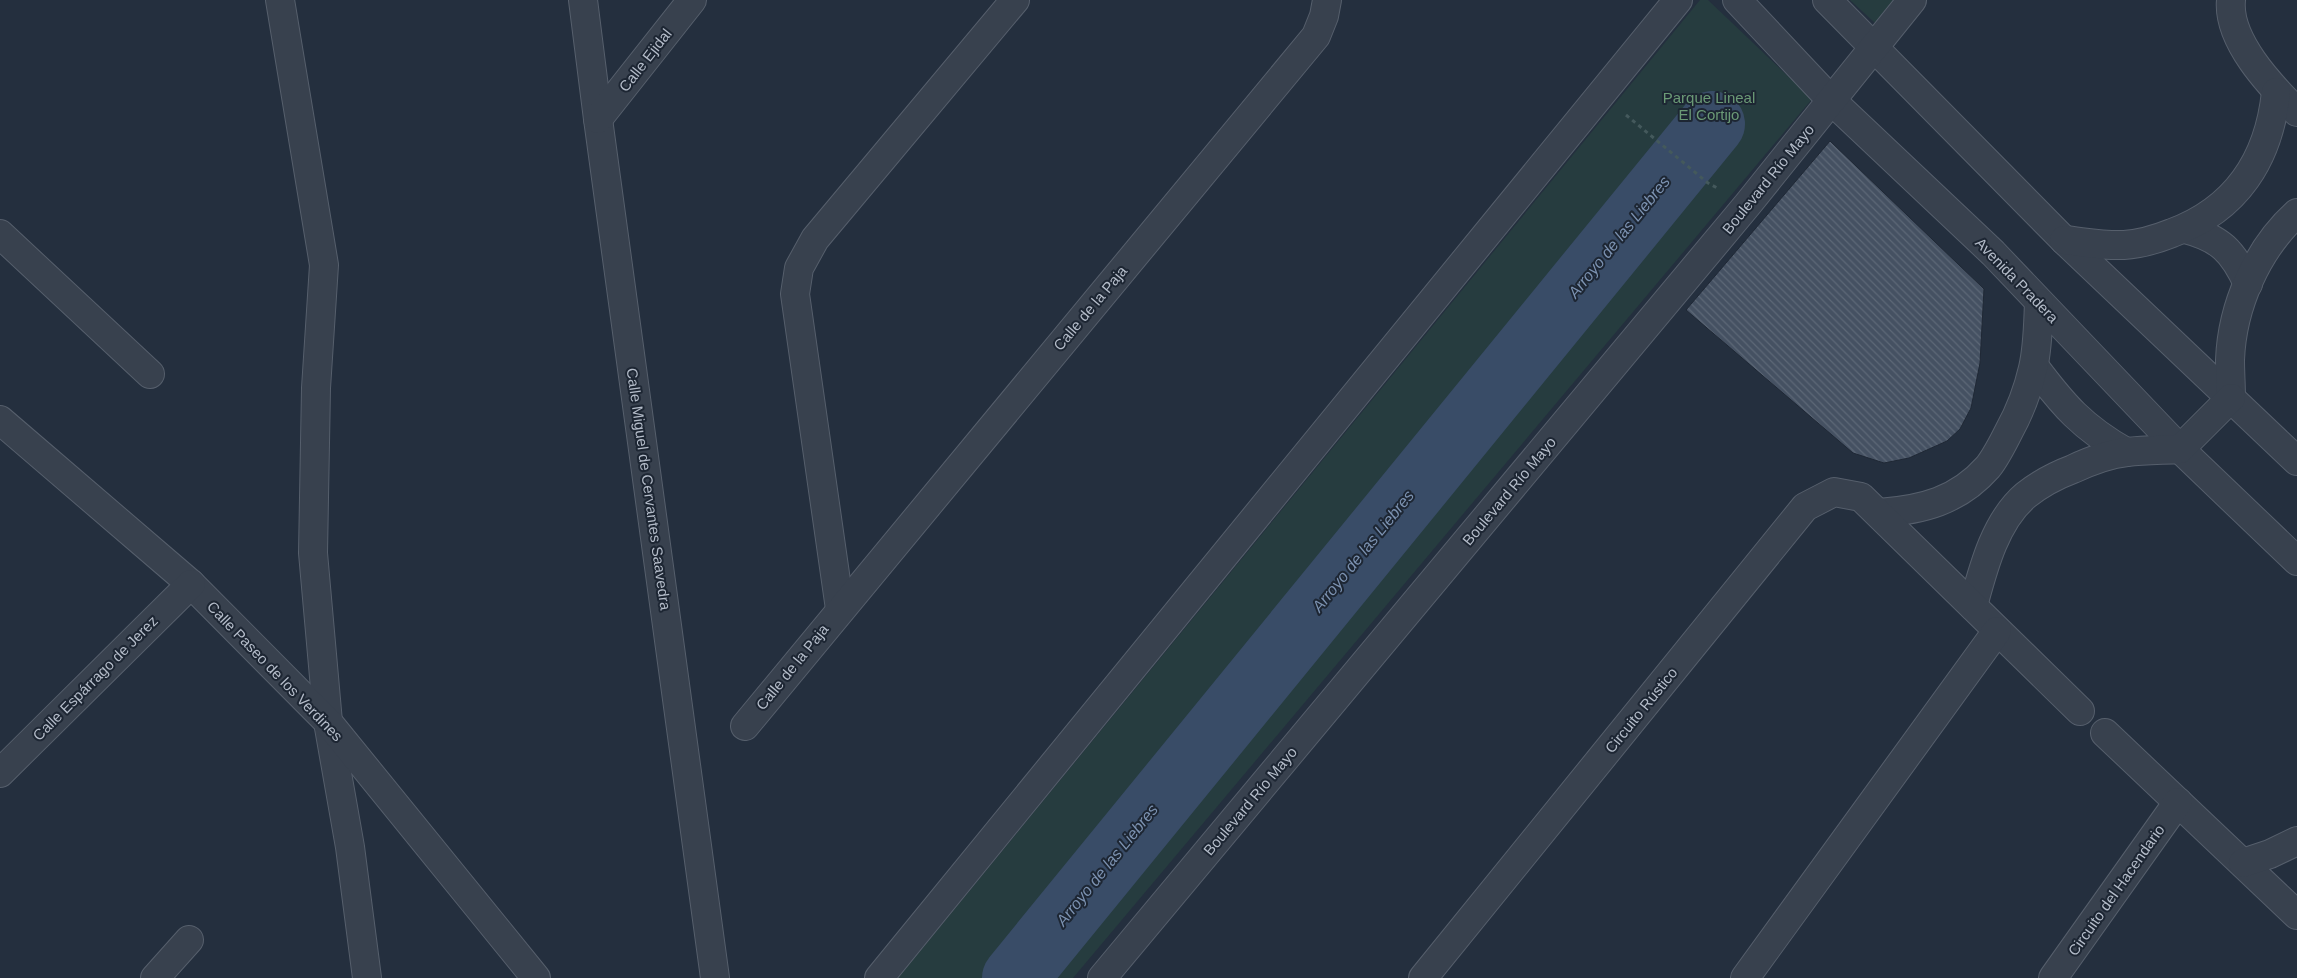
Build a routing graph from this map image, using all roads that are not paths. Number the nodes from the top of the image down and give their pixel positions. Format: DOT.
graph roads {
  1 [pos="280,0"];
  2 [pos="583,0"];
  3 [pos="692,0"];
  4 [pos="1015,0"];
  5 [pos="1327,0"];
  6 [pos="1678,0"];
  7 [pos="1737,0"];
  8 [pos="1827,0"];
  9 [pos="1912,0"];
  10 [pos="2231,0"];
  11 [pos="1874,48"];
  12 [pos="2276,92"];
  13 [pos="1832,101"];
  14 [pos="2297,112"];
  15 [pos="598,119"];
  16 [pos="2297,213"];
  17 [pos="2185,229"];
  18 [pos="0,234"];
  19 [pos="2064,240"];
  20 [pos="2248,284"];
  21 [pos="2040,303"];
  22 [pos="2034,366"];
  23 [pos="150,374"];
  24 [pos="2232,398"];
  25 [pos="0,420"];
  26 [pos="2180,449"];
  27 [pos="2126,452"];
  28 [pos="2297,461"];
  29 [pos="1879,513"];
  30 [pos="2297,560"];
  31 [pos="191,584"];
  32 [pos="1973,606"];
  33 [pos="840,609"];
  34 [pos="1997,631"];
  35 [pos="2080,710"];
  36 [pos="328,722"];
  37 [pos="745,726"];
  38 [pos="2105,733"];
  39 [pos="0,773"];
  40 [pos="2178,802"];
  41 [pos="2297,841"];
  42 [pos="2243,863"];
  43 [pos="2297,915"];
  44 [pos="189,940"];
  45 [pos="717,976"];
  46 [pos="155,978"];
  47 [pos="367,978"];
  48 [pos="536,978"];
  49 [pos="879,978"];
  50 [pos="1102,978"];
  51 [pos="1423,978"];
  52 [pos="1745,978"];
  53 [pos="2053,978"];
  1 -- 36 [label="street"];
  2 -- 15 [label="street, Calle Miguel de Cervantes Saavedra"];
  3 -- 15 [label="street, Calle Ejidal"];
  4 -- 33 [label="street, Calle de la Paja"];
  5 -- 33 [label="street, Calle de la Paja"];
  6 -- 49 [label="street"];
  7 -- 13 [label="street, Avenida Pradera"];
  8 -- 11 [label="street"];
  9 -- 11 [label="street, Boulevard Río Mayo"];
  10 -- 12 [label="street"];
  11 -- 13 [label="street, Boulevard Río Mayo"];
  11 -- 19 [label="street"];
  12 -- 14 [label="street"];
  12 -- 17 [label="street"];
  13 -- 21 [label="street, Avenida Pradera"];
  13 -- 50 [label="street, Boulevard Río Mayo"];
  15 -- 45 [label="street, Calle Miguel de Cervantes Saavedra"];
  16 -- 20 [label="street"];
  17 -- 19 [label="street"];
  17 -- 20 [label="street"];
  18 -- 23 [label="street"];
  19 -- 24 [label="street"];
  20 -- 24 [label="street"];
  21 -- 22 [label="street"];
  21 -- 26 [label="street, Avenida Pradera"];
  22 -- 27 [label="street"];
  22 -- 29 [label="street"];
  24 -- 26 [label="street"];
  24 -- 28 [label="street"];
  25 -- 31 [label="street, Calle Paseo de los Verdines"];
  26 -- 27 [label="street"];
  26 -- 30 [label="street, Avenida Pradera"];
  27 -- 32 [label="street"];
  29 -- 32 [label="street, Circuito Rústico"];
  29 -- 51 [label="street, Circuito Rústico"];
  31 -- 36 [label="street, Calle Paseo de los Verdines"];
  31 -- 39 [label="street, Calle Espárrago de Jerez"];
  32 -- 34 [label="street, Circuito Rústico"];
  33 -- 37 [label="street, Calle de la Paja"];
  34 -- 35 [label="street, Circuito Rústico"];
  34 -- 52 [label="street"];
  36 -- 47 [label="street"];
  36 -- 48 [label="street, Calle Paseo de los Verdines"];
  38 -- 40 [label="street"];
  40 -- 42 [label="street"];
  40 -- 53 [label="street, Circuito del Hacendario"];
  41 -- 42 [label="street"];
  42 -- 43 [label="street"];
  44 -- 46 [label="street"];
}
